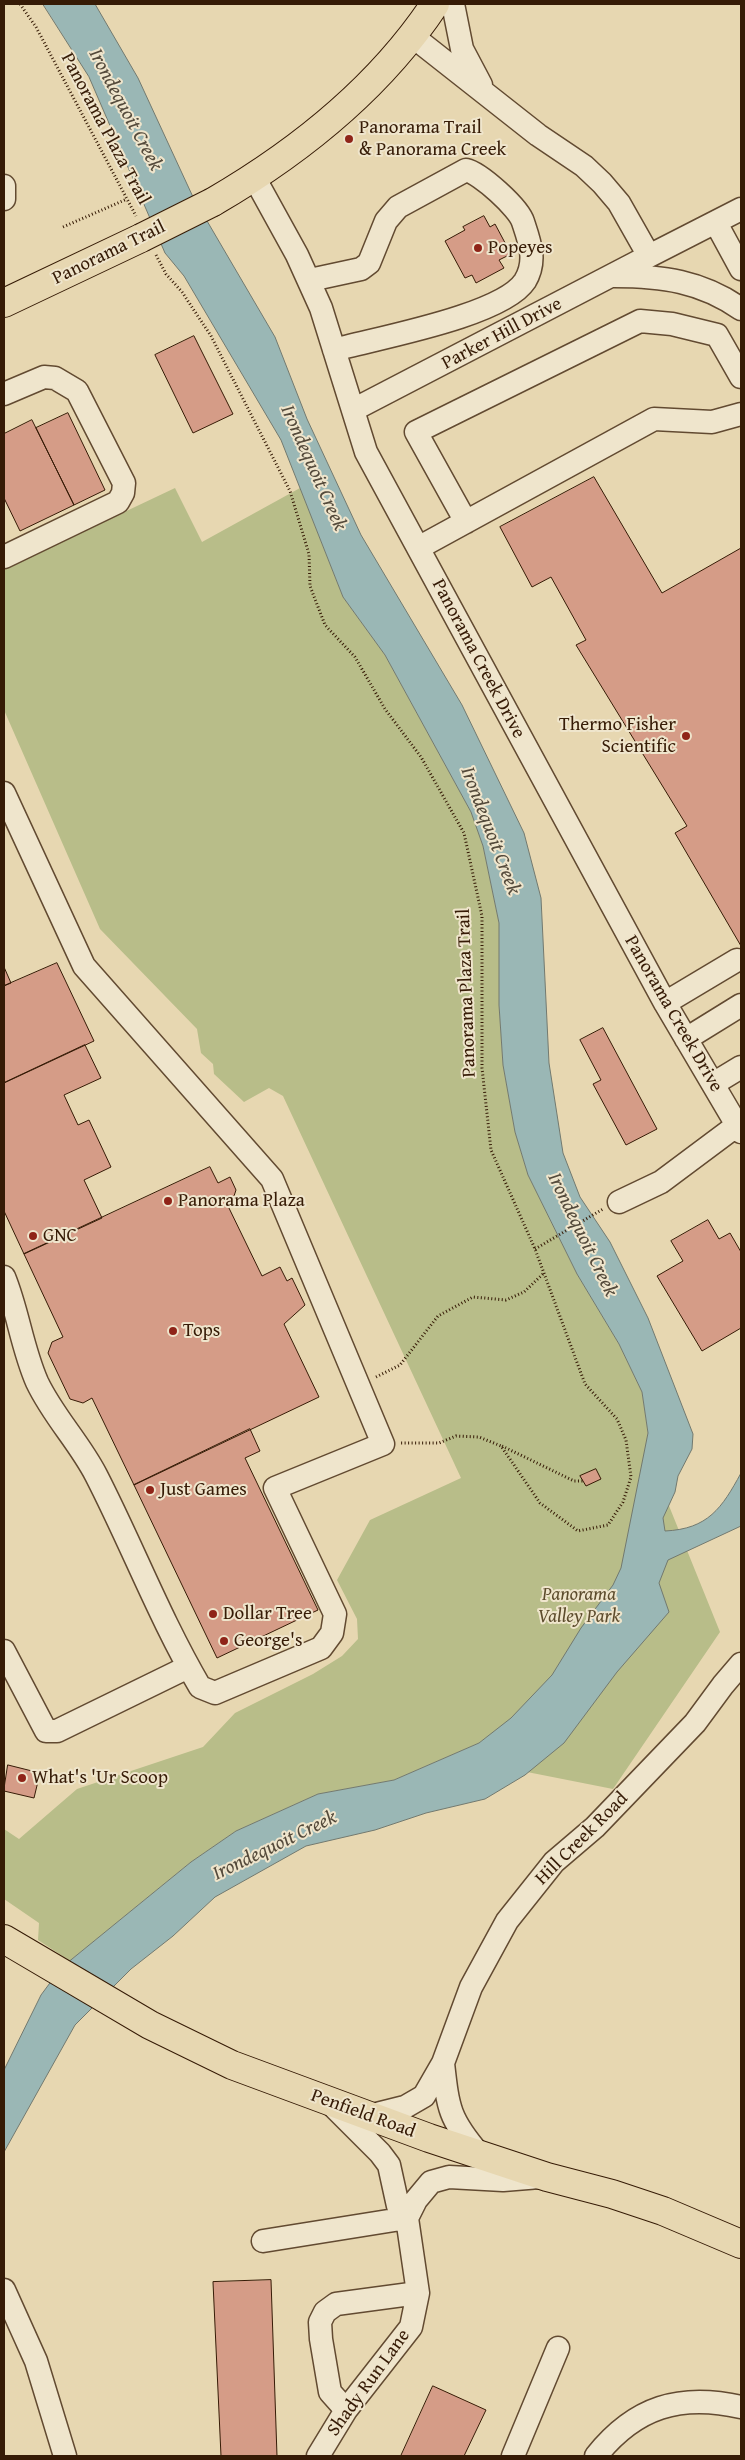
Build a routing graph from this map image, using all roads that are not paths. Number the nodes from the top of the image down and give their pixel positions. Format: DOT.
graph roads {
  1 [pos="435,4"];
  2 [pos="453,4"];
  3 [pos="411,35"];
  4 [pos="486,92"];
  5 [pos="254,178"];
  6 [pos="4,186"];
  7 [pos="4,199"];
  8 [pos="741,209"];
  9 [pos="716,223"];
  10 [pos="649,256"];
  11 [pos="741,269"];
  12 [pos="611,276"];
  13 [pos="310,280"];
  14 [pos="4,303"];
  15 [pos="741,309"];
  16 [pos="334,350"];
  17 [pos="741,377"];
  18 [pos="4,394"];
  19 [pos="353,410"];
  20 [pos="741,414"];
  21 [pos="466,522"];
  22 [pos="418,548"];
  23 [pos="4,557"];
  24 [pos="4,793"];
  25 [pos="737,960"];
  26 [pos="664,1002"];
  27 [pos="741,1005"];
  28 [pos="686,1038"];
  29 [pos="741,1067"];
  30 [pos="713,1084"];
  31 [pos="739,1129"];
  32 [pos="619,1202"];
  33 [pos="4,1278"];
  34 [pos="4,1651"];
  35 [pos="741,1664"];
  36 [pos="188,1667"];
  37 [pos="4,1938"];
  38 [pos="443,2063"];
  39 [pos="328,2101"];
  40 [pos="369,2116"];
  41 [pos="480,2154"];
  42 [pos="547,2177"];
  43 [pos="407,2218"];
  44 [pos="263,2241"];
  45 [pos="741,2244"];
  46 [pos="4,2290"];
  47 [pos="418,2293"];
  48 [pos="558,2348"];
  49 [pos="741,2407"];
  50 [pos="346,2410"];
  51 [pos="65,2456"];
  52 [pos="318,2456"];
  53 [pos="513,2456"];
  54 [pos="596,2456"];
  1 -- 3 [label="main road, Panorama Trail"];
  2 -- 4 [label="street"];
  3 -- 4 [label="street"];
  3 -- 5 [label="main road, Panorama Trail"];
  4 -- 10 [label="street"];
  5 -- 13 [label="street, Panorama Creek Drive"];
  5 -- 14 [label="main road, Panorama Trail, bridge"];
  6 -- 7 [label="street"];
  8 -- 9 [label="street, Parker Hill Drive"];
  9 -- 10 [label="street, Parker Hill Drive"];
  9 -- 11 [label="street"];
  10 -- 12 [label="street, Parker Hill Drive"];
  12 -- 15 [label="street"];
  12 -- 19 [label="street, Parker Hill Drive"];
  13 -- 16 [label="street, Panorama Creek Drive"];
  13 -- 16 [label="street"];
  16 -- 19 [label="street, Panorama Creek Drive"];
  17 -- 21 [label="street"];
  18 -- 23 [label="street"];
  19 -- 22 [label="street, Panorama Creek Drive"];
  20 -- 21 [label="street"];
  21 -- 22 [label="street"];
  22 -- 26 [label="street, Panorama Creek Drive"];
  24 -- 36 [label="street"];
  25 -- 26 [label="street"];
  26 -- 28 [label="street, Panorama Creek Drive"];
  27 -- 28 [label="street"];
  28 -- 30 [label="street, Panorama Creek Drive"];
  29 -- 30 [label="street"];
  30 -- 31 [label="street, Panorama Creek Drive"];
  31 -- 32 [label="street"];
  33 -- 36 [label="street"];
  34 -- 36 [label="street"];
  35 -- 38 [label="street, Hill Creek Road"];
  37 -- 39 [label="main road, Penfield Road"];
  38 -- 40 [label="street, Hill Creek Road"];
  38 -- 41 [label="street, Hill Creek Road"];
  39 -- 40 [label="main road, Penfield Road"];
  39 -- 43 [label="street, Shady Run Lane"];
  40 -- 41 [label="main road, Penfield Road"];
  41 -- 42 [label="main road, Penfield Road"];
  42 -- 43 [label="street"];
  42 -- 45 [label="main road, Penfield Road"];
  43 -- 44 [label="street"];
  43 -- 47 [label="street, Shady Run Lane"];
  46 -- 51 [label="street"];
  47 -- 50 [label="street, Shady Run Lane"];
  47 -- 50 [label="street"];
  48 -- 53 [label="street"];
  49 -- 54 [label="street"];
  50 -- 52 [label="street, Shady Run Lane"];
}
